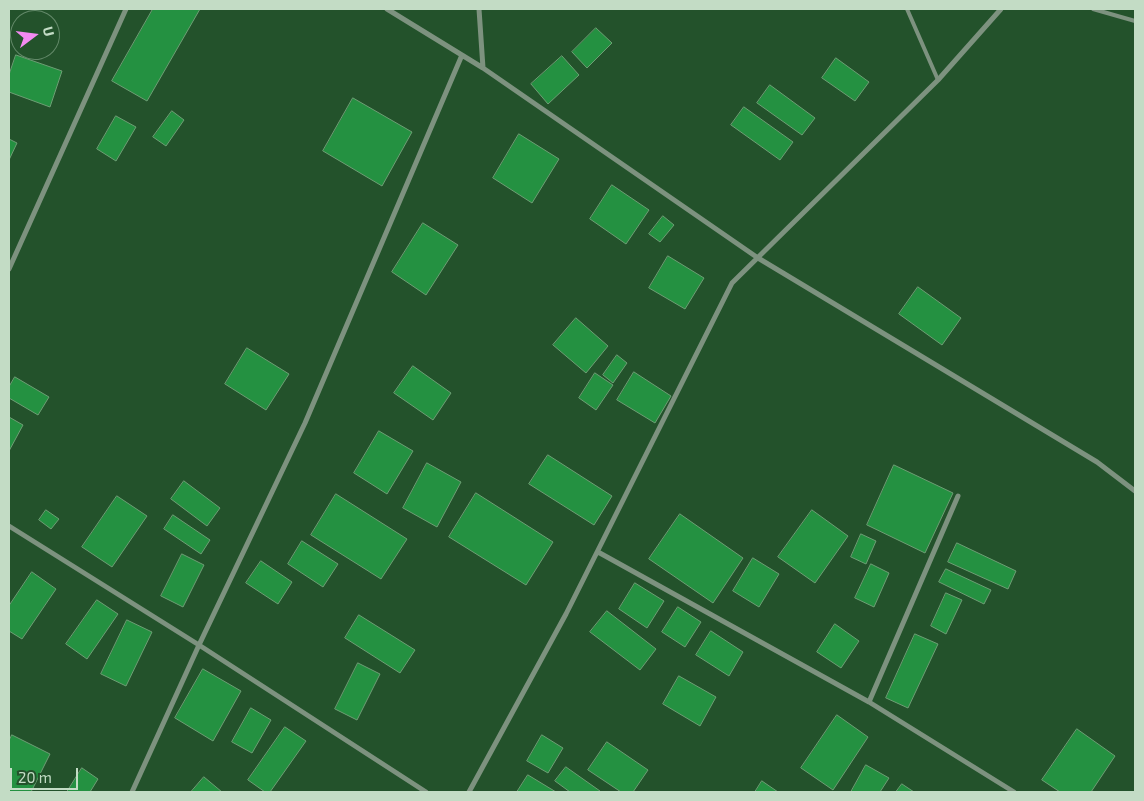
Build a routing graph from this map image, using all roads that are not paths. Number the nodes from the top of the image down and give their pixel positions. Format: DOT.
graph roads {
  1 [pos="126,9"];
  2 [pos="386,9"];
  3 [pos="479,9"];
  4 [pos="908,9"];
  5 [pos="1001,9"];
  6 [pos="1093,9"];
  7 [pos="1135,21"];
  8 [pos="462,55"];
  9 [pos="483,68"];
  10 [pos="938,80"];
  11 [pos="758,258"];
  12 [pos="9,269"];
  13 [pos="1135,491"];
  14 [pos="958,496"];
  15 [pos="9,526"];
  16 [pos="598,552"];
  17 [pos="199,645"];
  18 [pos="870,702"];
  19 [pos="132,792"];
  20 [pos="426,792"];
  21 [pos="468,792"];
  22 [pos="1014,792"];
  1 -- 12 [label="street"];
  2 -- 8 [label="street"];
  3 -- 9 [label="street"];
  4 -- 10 [label="lane"];
  5 -- 10 [label="street"];
  6 -- 7 [label="lane"];
  8 -- 9 [label="street"];
  8 -- 17 [label="street"];
  9 -- 11 [label="street"];
  10 -- 11 [label="street"];
  11 -- 13 [label="street"];
  11 -- 16 [label="street"];
  14 -- 18 [label="street"];
  15 -- 17 [label="street"];
  16 -- 18 [label="street"];
  16 -- 21 [label="street"];
  17 -- 19 [label="street"];
  17 -- 20 [label="street"];
  18 -- 22 [label="street"];
}
